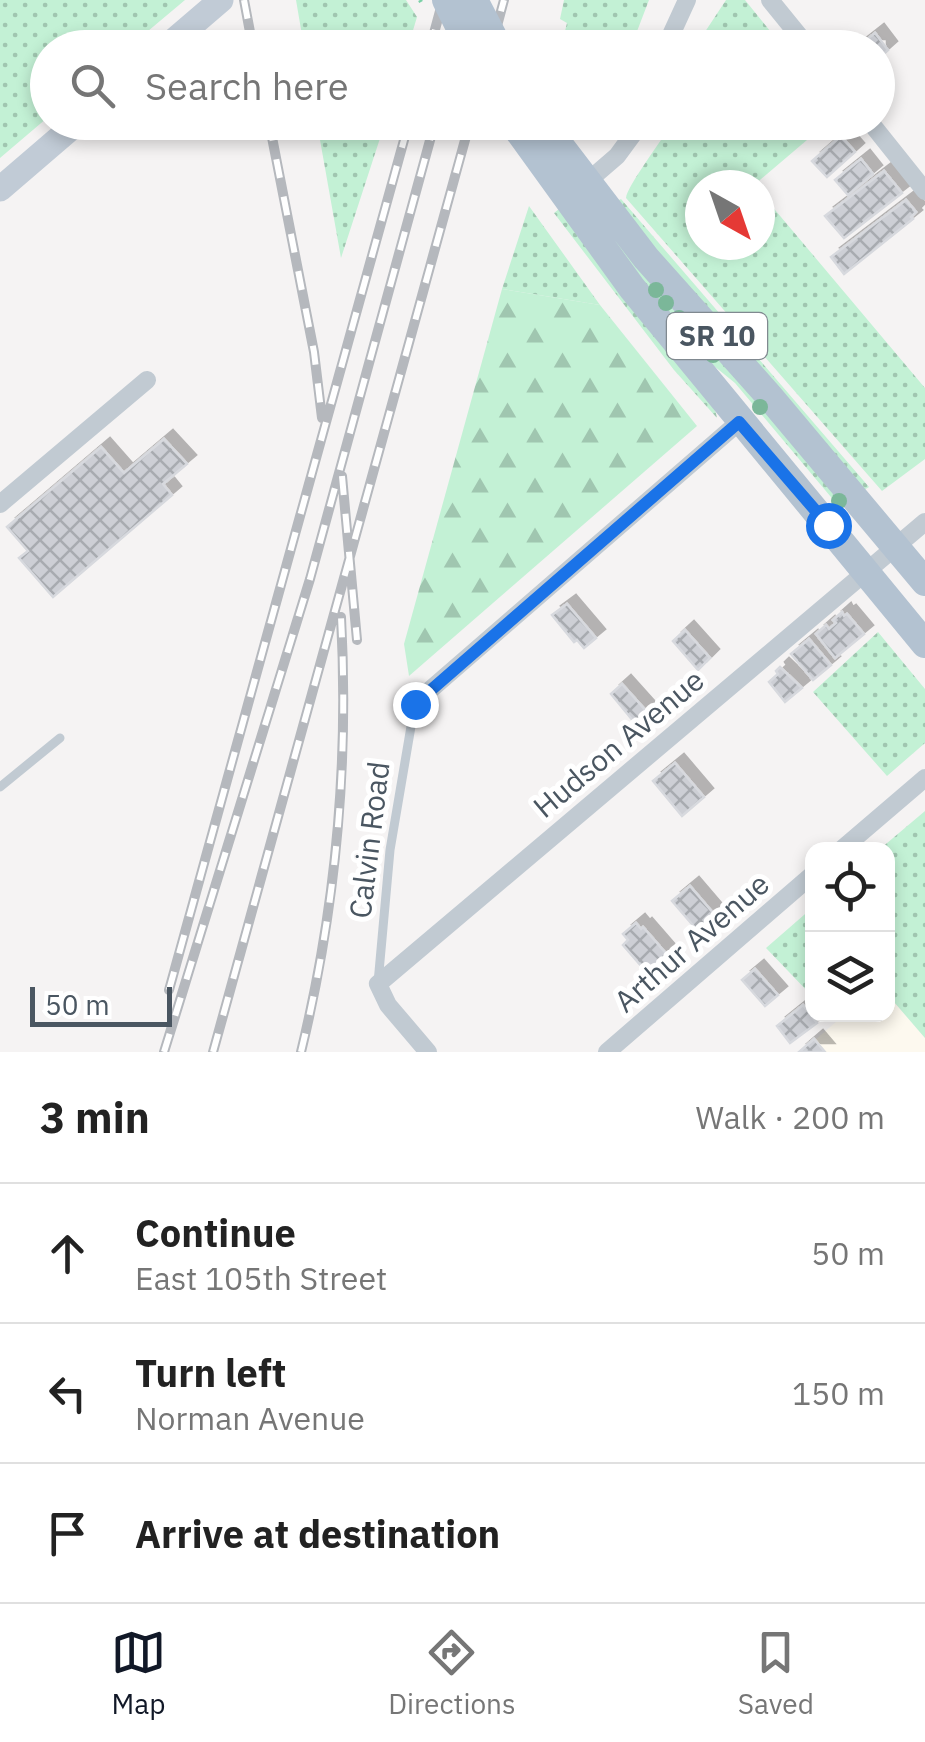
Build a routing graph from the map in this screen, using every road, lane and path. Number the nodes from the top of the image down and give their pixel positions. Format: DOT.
graph roads {
  1 [pos="221,0"];
  2 [pos="474,0"];
  3 [pos="687,0"];
  4 [pos="770,0"];
  5 [pos="429,1"];
  6 [pos="187,30"];
  7 [pos="454,30"];
  8 [pos="489,30"];
  9 [pos="673,30"];
  10 [pos="794,30"];
  11 [pos="57,140"];
  12 [pos="524,140"];
  13 [pos="556,140"];
  14 [pos="629,140"];
  15 [pos="885,140"];
  16 [pos="588,182"];
  17 [pos="0,189"];
  18 [pos="925,190"];
  19 [pos="147,380"];
  20 [pos="739,422"];
  21 [pos="0,504"];
  22 [pos="925,522"];
  23 [pos="895,547"];
  24 [pos="866,573"];
  25 [pos="925,582"];
  26 [pos="925,644"];
  27 [pos="415,704"];
  28 [pos="60,738"];
  29 [pos="925,778"];
  30 [pos="0,786"];
  31 [pos="851,842"];
  32 [pos="805,881"];
  33 [pos="378,984"];
  34 [pos="428,1052"];
  35 [pos="606,1052"];
  1 -- 6 [label="street"];
  2 -- 8 [label="main road, bridge"];
  3 -- 9 [label="street"];
  4 -- 10 [label="street"];
  5 -- 7 [label="main road, bridge"];
  11 -- 17 [label="street"];
  12 -- 20 [label="main road, SR 10"];
  13 -- 16 [label="main road, SR 10"];
  14 -- 16 [label="street"];
  15 -- 18 [label="street"];
  16 -- 23 [label="main road, SR 10"];
  19 -- 21 [label="street"];
  20 -- 24 [label="main road, SR 10"];
  20 -- 27 [label="street"];
  22 -- 23 [label="street, Hudson Avenue"];
  23 -- 24 [label="street, Hudson Avenue"];
  23 -- 25 [label="main road, SR 10"];
  24 -- 26 [label="main road, SR 10"];
  24 -- 33 [label="street, Hudson Avenue"];
  27 -- 33 [label="lane, Calvin Road"];
  28 -- 30 [label="lane"];
  29 -- 31 [label="street"];
  32 -- 35 [label="street, Arthur Avenue"];
  33 -- 34 [label="street"];
}
